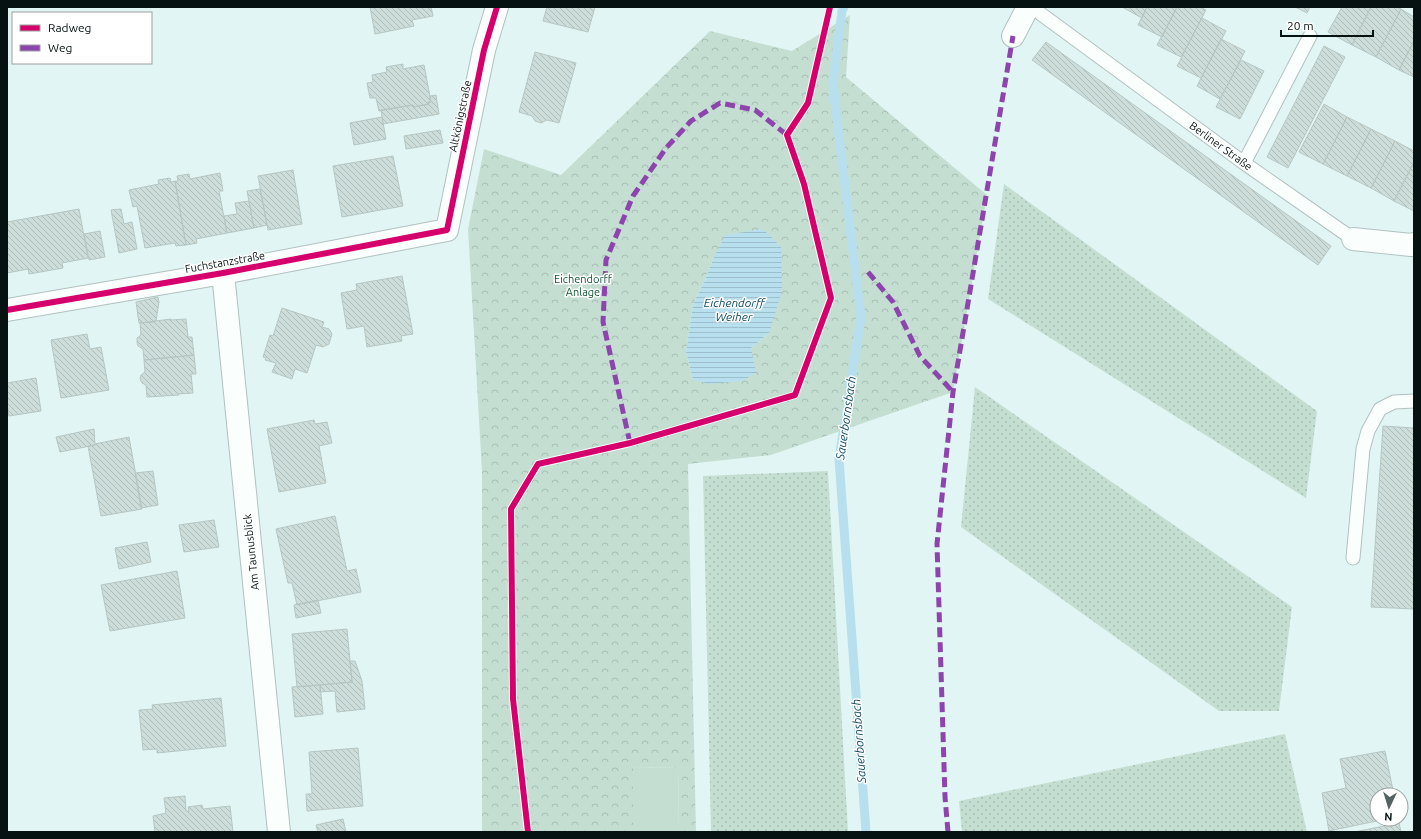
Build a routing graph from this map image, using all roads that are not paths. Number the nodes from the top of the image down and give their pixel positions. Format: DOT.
graph roads {
  1 [pos="497,7"];
  2 [pos="1034,10"];
  3 [pos="1013,36"];
  4 [pos="1310,36"];
  5 [pos="1244,163"];
  6 [pos="447,230"];
  7 [pos="1353,239"];
  8 [pos="1414,244"];
  9 [pos="223,273"];
  10 [pos="7,310"];
  11 [pos="1414,401"];
  12 [pos="1353,558"];
  13 [pos="279,832"];
  1 -- 6 [label="street, Altkönigstraße"];
  2 -- 3 [label="street"];
  2 -- 5 [label="lane, Berliner Straße"];
  4 -- 5 [label="lane"];
  5 -- 7 [label="lane, Berliner Straße"];
  6 -- 9 [label="street, Fuchstanzstraße"];
  7 -- 8 [label="street, Berliner Straße"];
  9 -- 10 [label="street, Fuchstanzstraße"];
  9 -- 13 [label="street, Am Taunusblick"];
  11 -- 12 [label="lane"];
}
